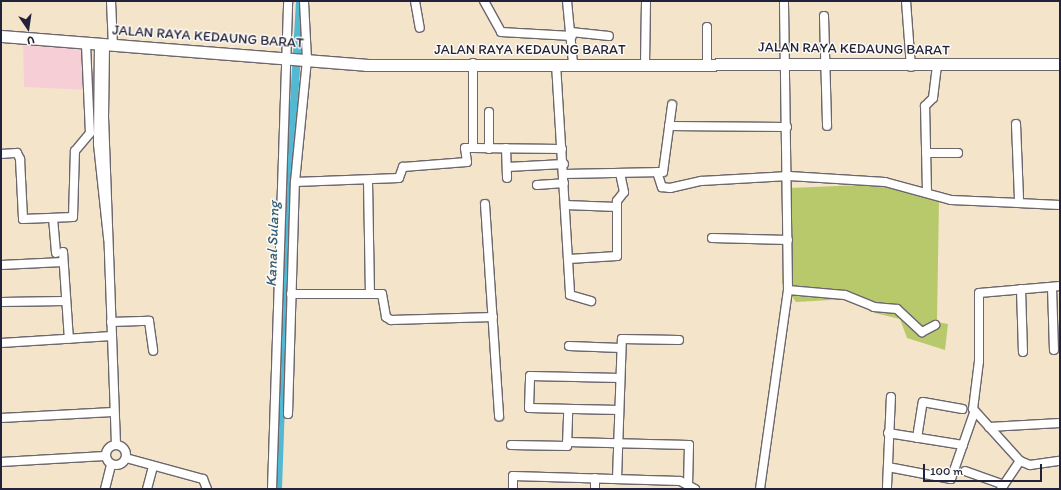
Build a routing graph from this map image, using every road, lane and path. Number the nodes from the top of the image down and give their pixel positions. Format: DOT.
graph roads {
  1 [pos="111,1"];
  2 [pos="288,1"];
  3 [pos="304,1"];
  4 [pos="415,1"];
  5 [pos="484,1"];
  6 [pos="567,1"];
  7 [pos="646,1"];
  8 [pos="784,1"];
  9 [pos="906,1"];
  10 [pos="824,16"];
  11 [pos="707,27"];
  12 [pos="420,28"];
  13 [pos="571,34"];
  14 [pos="1,36"];
  15 [pos="609,36"];
  16 [pos="86,45"];
  17 [pos="106,45"];
  18 [pos="285,56"];
  19 [pos="301,59"];
  20 [pos="785,62"];
  21 [pos="473,63"];
  22 [pos="573,63"];
  23 [pos="707,63"];
  24 [pos="556,64"];
  25 [pos="1060,64"];
  26 [pos="645,65"];
  27 [pos="826,65"];
  28 [pos="911,67"];
  29 [pos="937,67"];
  30 [pos="672,105"];
  31 [pos="489,112"];
  32 [pos="1016,124"];
  33 [pos="669,126"];
  34 [pos="827,126"];
  35 [pos="787,127"];
  36 [pos="473,148"];
  37 [pos="506,148"];
  38 [pos="490,149"];
  39 [pos="562,149"];
  40 [pos="926,153"];
  41 [pos="958,153"];
  42 [pos="1,154"];
  43 [pos="564,164"];
  44 [pos="507,168"];
  45 [pos="657,172"];
  46 [pos="620,173"];
  47 [pos="564,174"];
  48 [pos="789,176"];
  49 [pos="507,178"];
  50 [pos="368,181"];
  51 [pos="295,182"];
  52 [pos="564,183"];
  53 [pos="538,185"];
  54 [pos="926,192"];
  55 [pos="1019,200"];
  56 [pos="485,204"];
  57 [pos="565,205"];
  58 [pos="1060,205"];
  59 [pos="616,207"];
  60 [pos="53,218"];
  61 [pos="712,238"];
  62 [pos="788,240"];
  63 [pos="569,259"];
  64 [pos="63,262"];
  65 [pos="1,265"];
  66 [pos="1056,287"];
  67 [pos="1021,289"];
  68 [pos="788,290"];
  69 [pos="291,294"];
  70 [pos="370,294"];
  71 [pos="65,301"];
  72 [pos="1,302"];
  73 [pos="591,302"];
  74 [pos="493,317"];
  75 [pos="111,322"];
  76 [pos="935,325"];
  77 [pos="112,336"];
  78 [pos="68,339"];
  79 [pos="679,340"];
  80 [pos="1,343"];
  81 [pos="569,346"];
  82 [pos="621,348"];
  83 [pos="1054,350"];
  84 [pos="153,351"];
  85 [pos="1023,352"];
  86 [pos="620,378"];
  87 [pos="891,397"];
  88 [pos="568,409"];
  89 [pos="962,409"];
  90 [pos="619,410"];
  91 [pos="113,412"];
  92 [pos="974,413"];
  93 [pos="288,414"];
  94 [pos="499,417"];
  95 [pos="1,418"];
  96 [pos="1060,423"];
  97 [pos="989,427"];
  98 [pos="888,433"];
  99 [pos="917,438"];
  100 [pos="567,442"];
  101 [pos="618,443"];
  102 [pos="963,444"];
  103 [pos="116,445"];
  104 [pos="511,445"];
  105 [pos="105,456"];
  106 [pos="126,458"];
  107 [pos="1020,461"];
  108 [pos="1060,461"];
  109 [pos="1,462"];
  110 [pos="111,465"];
  111 [pos="153,466"];
  112 [pos="888,467"];
  113 [pos="965,471"];
  114 [pos="595,478"];
  115 [pos="618,479"];
  116 [pos="692,487"];
  117 [pos="887,487"];
  118 [pos="1003,487"];
  119 [pos="105,489"];
  120 [pos="147,489"];
  121 [pos="207,489"];
  122 [pos="272,489"];
  123 [pos="513,489"];
  124 [pos="595,489"];
  125 [pos="760,489"];
  1 -- 17 [label="street"];
  2 -- 18 [label="street"];
  3 -- 19 [label="street"];
  4 -- 12 [label="street"];
  5 -- 13 [label="street"];
  6 -- 13 [label="street"];
  7 -- 26 [label="street"];
  8 -- 20 [label="street"];
  9 -- 28 [label="street"];
  10 -- 27 [label="street"];
  11 -- 23 [label="street"];
  13 -- 15 [label="street"];
  13 -- 22 [label="street"];
  14 -- 16 [label="street, JALAN RAYA KEDAUNG BARAT"];
  16 -- 17 [label="street, JALAN RAYA KEDAUNG BARAT"];
  16 -- 60 [label="street"];
  17 -- 18 [label="street, JALAN RAYA KEDAUNG BARAT"];
  17 -- 75 [label="street"];
  18 -- 19 [label="street, JALAN RAYA KEDAUNG BARAT"];
  18 -- 122 [label="street"];
  19 -- 21 [label="street, JALAN RAYA KEDAUNG BARAT"];
  19 -- 51 [label="street"];
  20 -- 23 [label="street, JALAN RAYA KEDAUNG BARAT"];
  20 -- 27 [label="street, JALAN RAYA KEDAUNG BARAT"];
  20 -- 35 [label="street"];
  21 -- 24 [label="street, JALAN RAYA KEDAUNG BARAT"];
  21 -- 36 [label="street"];
  22 -- 24 [label="street, JALAN RAYA KEDAUNG BARAT"];
  22 -- 26 [label="street, JALAN RAYA KEDAUNG BARAT"];
  23 -- 26 [label="street, JALAN RAYA KEDAUNG BARAT"];
  24 -- 39 [label="street"];
  25 -- 29 [label="street, JALAN RAYA KEDAUNG BARAT"];
  27 -- 28 [label="street, JALAN RAYA KEDAUNG BARAT"];
  27 -- 34 [label="street"];
  28 -- 29 [label="street, JALAN RAYA KEDAUNG BARAT"];
  29 -- 40 [label="street"];
  30 -- 33 [label="street"];
  31 -- 38 [label="street"];
  32 -- 55 [label="street"];
  33 -- 35 [label="street"];
  33 -- 45 [label="street"];
  35 -- 48 [label="street"];
  36 -- 38 [label="street"];
  36 -- 50 [label="street"];
  37 -- 38 [label="street"];
  37 -- 39 [label="street"];
  37 -- 44 [label="street"];
  39 -- 43 [label="street"];
  40 -- 41 [label="street"];
  40 -- 54 [label="street"];
  42 -- 60 [label="street"];
  43 -- 44 [label="street"];
  43 -- 47 [label="street"];
  44 -- 49 [label="street"];
  45 -- 46 [label="street"];
  45 -- 48 [label="street"];
  46 -- 47 [label="street"];
  46 -- 59 [label="street"];
  47 -- 52 [label="street"];
  48 -- 54 [label="street"];
  48 -- 62 [label="street"];
  50 -- 51 [label="street"];
  50 -- 70 [label="street"];
  51 -- 69 [label="street"];
  52 -- 53 [label="street"];
  52 -- 57 [label="street"];
  54 -- 55 [label="street"];
  55 -- 58 [label="street"];
  56 -- 74 [label="street"];
  57 -- 59 [label="street"];
  57 -- 63 [label="street"];
  59 -- 63 [label="street"];
  60 -- 64 [label="street"];
  61 -- 62 [label="street"];
  62 -- 68 [label="street"];
  63 -- 73 [label="street"];
  64 -- 65 [label="street"];
  64 -- 71 [label="street"];
  66 -- 67 [label="street"];
  66 -- 83 [label="street"];
  67 -- 85 [label="street"];
  67 -- 92 [label="street"];
  68 -- 76 [label="street"];
  68 -- 125 [label="street"];
  69 -- 70 [label="street"];
  69 -- 93 [label="street"];
  70 -- 74 [label="street"];
  71 -- 72 [label="street"];
  71 -- 78 [label="street"];
  74 -- 94 [label="street"];
  75 -- 77 [label="street"];
  75 -- 84 [label="street"];
  77 -- 78 [label="street"];
  77 -- 91 [label="street"];
  78 -- 80 [label="street"];
  79 -- 82 [label="street"];
  81 -- 82 [label="street"];
  82 -- 86 [label="street"];
  86 -- 88 [label="street"];
  86 -- 90 [label="street"];
  87 -- 98 [label="street"];
  88 -- 90 [label="street"];
  88 -- 100 [label="street"];
  89 -- 99 [label="street"];
  90 -- 101 [label="street"];
  91 -- 95 [label="street"];
  91 -- 103 [label="street"];
  92 -- 97 [label="street"];
  92 -- 102 [label="street"];
  96 -- 97 [label="street"];
  97 -- 107 [label="street"];
  98 -- 99 [label="street"];
  98 -- 112 [label="street"];
  99 -- 102 [label="street"];
  100 -- 101 [label="street"];
  100 -- 104 [label="street"];
  101 -- 115 [label="street"];
  101 -- 116 [label="street"];
  102 -- 112 [label="street"];
  103 -- 105 [label="street"];
  103 -- 106 [label="street"];
  105 -- 109 [label="street"];
  105 -- 110 [label="street"];
  106 -- 110 [label="street"];
  106 -- 111 [label="street"];
  107 -- 108 [label="street"];
  107 -- 118 [label="street"];
  110 -- 119 [label="street"];
  111 -- 120 [label="street"];
  111 -- 121 [label="street"];
  112 -- 117 [label="street"];
  113 -- 118 [label="street"];
  114 -- 115 [label="street"];
  114 -- 123 [label="street"];
  114 -- 124 [label="street"];
  115 -- 116 [label="street"];
}
